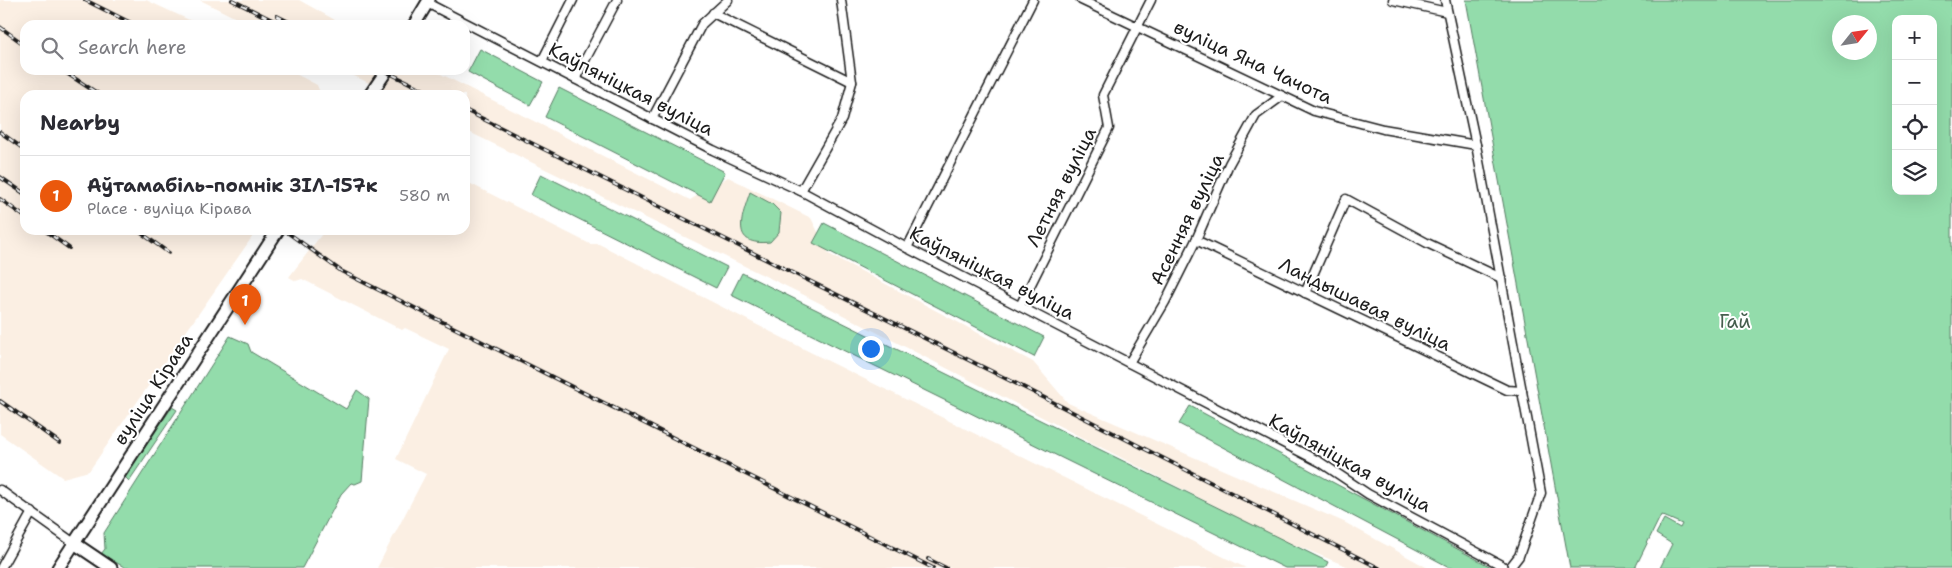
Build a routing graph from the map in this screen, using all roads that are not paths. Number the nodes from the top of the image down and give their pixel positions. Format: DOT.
graph roads {
  1 [pos="573,0"];
  2 [pos="617,0"];
  3 [pos="728,0"];
  4 [pos="842,0"];
  5 [pos="1033,0"];
  6 [pos="1081,0"];
  7 [pos="1151,0"];
  8 [pos="1393,0"];
  9 [pos="1445,0"];
  10 [pos="428,2"];
  11 [pos="1447,12"];
  12 [pos="713,13"];
  13 [pos="417,20"];
  14 [pos="463,20"];
  15 [pos="470,24"];
  16 [pos="1138,26"];
  17 [pos="542,61"];
  18 [pos="384,75"];
  19 [pos="576,79"];
  20 [pos="852,82"];
  21 [pos="373,90"];
  22 [pos="1282,96"];
  23 [pos="652,119"];
  24 [pos="1476,145"];
  25 [pos="801,191"];
  26 [pos="275,235"];
  27 [pos="1196,240"];
  28 [pos="907,248"];
  29 [pos="1501,278"];
  30 [pos="1305,293"];
  31 [pos="1020,306"];
  32 [pos="1129,363"];
  33 [pos="1522,391"];
  34 [pos="0,490"];
  35 [pos="32,512"];
  36 [pos="74,543"];
  37 [pos="1512,565"];
  38 [pos="1503,566"];
  39 [pos="1,568"];
  40 [pos="58,568"];
  41 [pos="111,568"];
  1 -- 17 [label="street"];
  2 -- 19 [label="street"];
  3 -- 12 [label="street"];
  4 -- 20 [label="street"];
  5 -- 28 [label="street"];
  6 -- 16 [label="street, вуліца Яна Чачота"];
  7 -- 16 [label="street, Летняя вуліца"];
  8 -- 11 [label="street"];
  9 -- 11 [label="street"];
  10 -- 13 [label="main road"];
  10 -- 14 [label="street, Каўпяніцкая вуліца"];
  11 -- 24 [label="street"];
  12 -- 20 [label="street"];
  12 -- 23 [label="street"];
  15 -- 17 [label="street, Каўпяніцкая вуліца"];
  16 -- 22 [label="street, вуліца Яна Чачота"];
  16 -- 31 [label="street, Летняя вуліца"];
  17 -- 19 [label="street, Каўпяніцкая вуліца"];
  18 -- 21 [label="main road"];
  19 -- 23 [label="street, Каўпяніцкая вуліца"];
  20 -- 25 [label="street"];
  22 -- 24 [label="street, вуліца Яна Чачота"];
  22 -- 27 [label="street, Асенняя вуліца"];
  23 -- 25 [label="street, Каўпяніцкая вуліца"];
  24 -- 29 [label="street"];
  25 -- 28 [label="street, Каўпяніцкая вуліца"];
  26 -- 36 [label="main road, вуліца Кірава"];
  27 -- 30 [label="street, Ландышавая вуліца"];
  27 -- 32 [label="street, Асенняя вуліца"];
  28 -- 31 [label="street, Каўпяніцкая вуліца"];
  29 -- 30 [label="street"];
  29 -- 33 [label="street"];
  30 -- 33 [label="street, Ландышавая вуліца"];
  31 -- 32 [label="street, Каўпяніцкая вуліца"];
  32 -- 38 [label="street, Каўпяніцкая вуліца"];
  33 -- 37 [label="street"];
  34 -- 35 [label="street"];
  35 -- 36 [label="street"];
  35 -- 39 [label="street"];
  36 -- 40 [label="main road, вуліца Кірава"];
  36 -- 41 [label="main road"];
}
